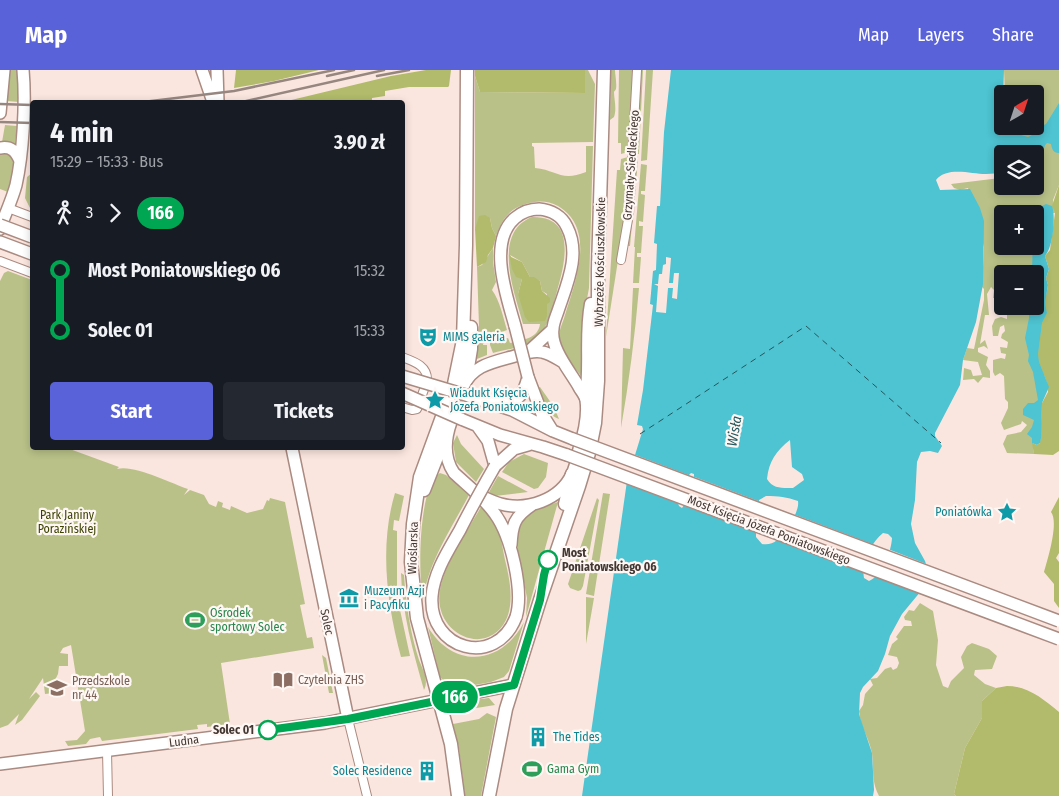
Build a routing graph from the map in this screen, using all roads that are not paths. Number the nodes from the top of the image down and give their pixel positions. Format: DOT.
graph roads {
  1 [pos="4,70"];
  2 [pos="22,70"];
  3 [pos="202,70"];
  4 [pos="217,70"];
  5 [pos="467,70"];
  6 [pos="604,70"];
  7 [pos="637,70"];
  8 [pos="212,100"];
  9 [pos="218,100"];
  10 [pos="0,113"];
  11 [pos="0,148"];
  12 [pos="20,161"];
  13 [pos="8,208"];
  14 [pos="30,216"];
  15 [pos="0,225"];
  16 [pos="0,229"];
  17 [pos="30,236"];
  18 [pos="0,242"];
  19 [pos="466,245"];
  20 [pos="30,253"];
  21 [pos="621,260"];
  22 [pos="0,261"];
  23 [pos="598,268"];
  24 [pos="30,272"];
  25 [pos="552,330"];
  26 [pos="528,352"];
  27 [pos="405,358"];
  28 [pos="563,362"];
  29 [pos="405,377"];
  30 [pos="528,377"];
  31 [pos="466,388"];
  32 [pos="405,395"];
  33 [pos="586,398"];
  34 [pos="497,404"];
  35 [pos="405,408"];
  36 [pos="451,420"];
  37 [pos="478,427"];
  38 [pos="553,431"];
  39 [pos="446,434"];
  40 [pos="533,444"];
  41 [pos="292,450"];
  42 [pos="495,466"];
  43 [pos="572,474"];
  44 [pos="476,494"];
  45 [pos="534,504"];
  46 [pos="413,524"];
  47 [pos="510,548"];
  48 [pos="540,600"];
  49 [pos="1059,621"];
  50 [pos="1059,639"];
  51 [pos="514,685"];
  52 [pos="439,700"];
  53 [pos="348,719"];
  54 [pos="107,751"];
  55 [pos="0,764"];
  56 [pos="108,796"];
  57 [pos="367,796"];
  58 [pos="458,796"];
  59 [pos="489,796"];
  1 -- 10 [label="main road"];
  2 -- 12 [label="main road"];
  3 -- 8 [label="main road"];
  4 -- 9 [label="main road"];
  5 -- 19 [label="main road"];
  6 -- 23 [label="main road, Wybrzeże Kościuszkowskie"];
  7 -- 21 [label="street, Grzymały-Siedleckiego"];
  11 -- 12 [label="main road"];
  12 -- 13 [label="main road"];
  13 -- 14 [label="street"];
  13 -- 16 [label="main road"];
  15 -- 17 [label="main road, bridge"];
  18 -- 20 [label="main road"];
  19 -- 31 [label="main road"];
  19 -- 36 [label="main road"];
  22 -- 24 [label="street"];
  23 -- 33 [label="main road"];
  23 -- 48 [label="main road, Wybrzeże Kościuszkowskie"];
  25 -- 26 [label="main road"];
  25 -- 28 [label="main road"];
  25 -- 30 [label="main road, bridge"];
  26 -- 28 [label="main road"];
  26 -- 31 [label="main road"];
  27 -- 35 [label="street"];
  28 -- 33 [label="main road"];
  29 -- 31 [label="main road, Most Księcia Józefa Poniatowskiego, bridge"];
  30 -- 34 [label="main road"];
  30 -- 38 [label="main road"];
  31 -- 34 [label="main road, Most Księcia Józefa Poniatowskiego"];
  32 -- 36 [label="main road, Most Księcia Józefa Poniatowskiego, bridge"];
  33 -- 43 [label="main road"];
  34 -- 38 [label="main road, Most Księcia Józefa Poniatowskiego"];
  36 -- 37 [label="main road, Most Księcia Józefa Poniatowskiego"];
  36 -- 39 [label="main road"];
  36 -- 46 [label="main road, Wioślarska"];
  37 -- 40 [label="main road, Most Księcia Józefa Poniatowskiego"];
  37 -- 42 [label="main road"];
  38 -- 49 [label="main road, Most Księcia Józefa Poniatowskiego, bridge"];
  39 -- 44 [label="main road"];
  39 -- 46 [label="main road"];
  40 -- 42 [label="main road"];
  40 -- 50 [label="main road, Most Księcia Józefa Poniatowskiego, bridge"];
  41 -- 53 [label="main road, Solec"];
  42 -- 47 [label="main road, bridge"];
  43 -- 45 [label="main road"];
  43 -- 48 [label="main road"];
  44 -- 45 [label="main road"];
  44 -- 47 [label="main road"];
  45 -- 47 [label="main road"];
  46 -- 52 [label="main road, Wioślarska"];
  48 -- 51 [label="main road"];
  51 -- 52 [label="main road, Ludna"];
  51 -- 59 [label="main road"];
  52 -- 53 [label="main road, Ludna"];
  52 -- 58 [label="main road, Wioślarska"];
  53 -- 54 [label="main road, Ludna"];
  53 -- 57 [label="street, Solec"];
  54 -- 55 [label="main road, Ludna"];
  54 -- 56 [label="street"];
}
